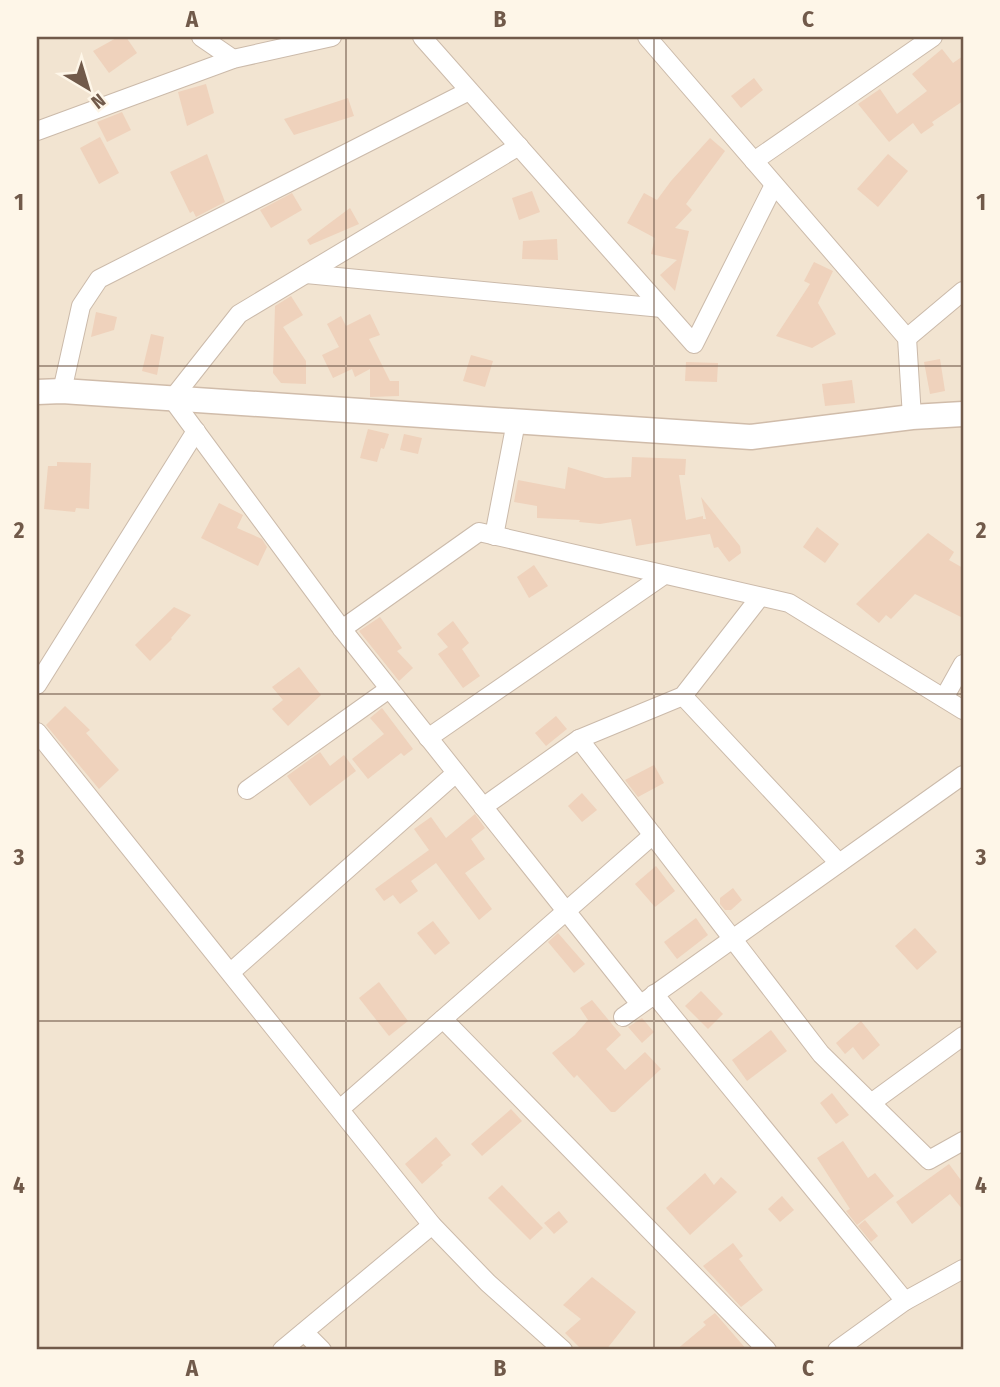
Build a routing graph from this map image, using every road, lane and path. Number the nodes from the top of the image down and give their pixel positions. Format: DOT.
graph roads {
  1 [pos="201,37"];
  2 [pos="332,37"];
  3 [pos="422,37"];
  4 [pos="647,37"];
  5 [pos="933,37"];
  6 [pos="233,59"];
  7 [pos="469,91"];
  8 [pos="37,131"];
  9 [pos="519,146"];
  10 [pos="754,161"];
  11 [pos="774,185"];
  12 [pos="306,274"];
  13 [pos="963,291"];
  14 [pos="662,308"];
  15 [pos="907,338"];
  16 [pos="62,391"];
  17 [pos="37,392"];
  18 [pos="173,399"];
  19 [pos="963,414"];
  20 [pos="912,416"];
  21 [pos="516,422"];
  22 [pos="196,431"];
  23 [pos="494,536"];
  24 [pos="664,575"];
  25 [pos="760,597"];
  26 [pos="341,629"];
  27 [pos="963,664"];
  28 [pos="37,685"];
  29 [pos="389,689"];
  30 [pos="683,696"];
  31 [pos="944,698"];
  32 [pos="963,709"];
  33 [pos="37,732"];
  34 [pos="428,738"];
  35 [pos="579,739"];
  36 [pos="456,774"];
  37 [pos="963,775"];
  38 [pos="247,790"];
  39 [pos="483,807"];
  40 [pos="653,835"];
  41 [pos="839,863"];
  42 [pos="566,911"];
  43 [pos="732,939"];
  44 [pos="231,972"];
  45 [pos="647,999"];
  46 [pos="623,1017"];
  47 [pos="443,1019"];
  48 [pos="963,1036"];
  49 [pos="871,1103"];
  50 [pos="340,1109"];
  51 [pos="963,1141"];
  52 [pos="432,1225"];
  53 [pos="963,1269"];
  54 [pos="905,1301"];
  55 [pos="304,1332"];
  56 [pos="282,1350"];
  57 [pos="322,1350"];
  58 [pos="563,1350"];
  59 [pos="767,1350"];
  60 [pos="837,1350"];
  1 -- 6 [label="street"];
  2 -- 6 [label="street"];
  3 -- 7 [label="street"];
  4 -- 10 [label="street"];
  5 -- 10 [label="street"];
  6 -- 8 [label="street"];
  7 -- 9 [label="street"];
  7 -- 16 [label="street"];
  9 -- 12 [label="street"];
  9 -- 14 [label="street"];
  10 -- 11 [label="street"];
  11 -- 14 [label="street"];
  11 -- 15 [label="street"];
  12 -- 14 [label="street"];
  12 -- 18 [label="street"];
  13 -- 15 [label="street"];
  15 -- 20 [label="street"];
  16 -- 17 [label="street"];
  16 -- 18 [label="street"];
  18 -- 21 [label="street"];
  18 -- 22 [label="street"];
  19 -- 20 [label="street"];
  20 -- 21 [label="street"];
  21 -- 23 [label="street"];
  22 -- 26 [label="street"];
  22 -- 28 [label="street"];
  23 -- 24 [label="street"];
  23 -- 26 [label="street"];
  24 -- 25 [label="street"];
  24 -- 34 [label="street"];
  25 -- 30 [label="street"];
  25 -- 31 [label="street"];
  26 -- 29 [label="street"];
  27 -- 31 [label="street"];
  29 -- 34 [label="street"];
  29 -- 38 [label="street"];
  30 -- 35 [label="street"];
  30 -- 41 [label="street"];
  31 -- 32 [label="street"];
  33 -- 44 [label="street"];
  34 -- 36 [label="street"];
  35 -- 39 [label="street"];
  35 -- 40 [label="street"];
  36 -- 39 [label="street"];
  36 -- 44 [label="street"];
  37 -- 41 [label="street"];
  39 -- 42 [label="street"];
  40 -- 42 [label="street"];
  40 -- 43 [label="street"];
  41 -- 43 [label="street"];
  42 -- 45 [label="street"];
  42 -- 47 [label="street"];
  43 -- 45 [label="street"];
  43 -- 49 [label="street"];
  44 -- 50 [label="street"];
  45 -- 46 [label="street"];
  45 -- 54 [label="street"];
  47 -- 50 [label="street"];
  47 -- 59 [label="street"];
  48 -- 49 [label="street"];
  49 -- 51 [label="street"];
  50 -- 52 [label="street"];
  52 -- 55 [label="street"];
  52 -- 58 [label="street"];
  53 -- 54 [label="street"];
  54 -- 60 [label="street"];
  55 -- 56 [label="street"];
  55 -- 57 [label="street"];
}
